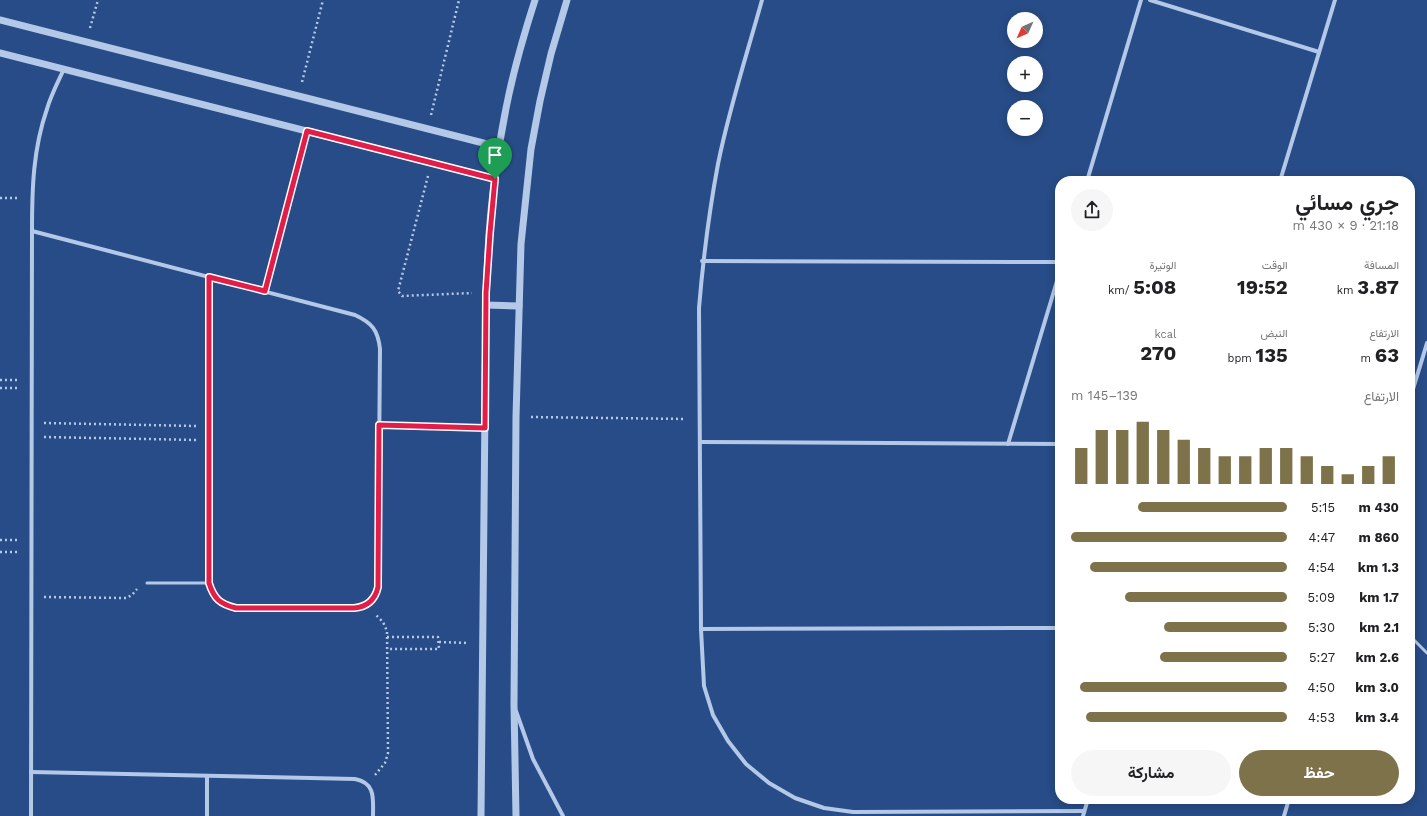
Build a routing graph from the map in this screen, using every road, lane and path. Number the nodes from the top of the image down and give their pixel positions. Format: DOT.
graph roads {
  1 [pos="98,0"];
  2 [pos="323,0"];
  3 [pos="459,0"];
  4 [pos="535,0"];
  5 [pos="567,0"];
  6 [pos="762,0"];
  7 [pos="1141,0"];
  8 [pos="1150,0"];
  9 [pos="1335,0"];
  10 [pos="0,20"];
  11 [pos="87,42"];
  12 [pos="1319,52"];
  13 [pos="0,53"];
  14 [pos="64,69"];
  15 [pos="299,96"];
  16 [pos="427,129"];
  17 [pos="307,131"];
  18 [pos="499,147"];
  19 [pos="432,163"];
  20 [pos="1088,176"];
  21 [pos="1282,176"];
  22 [pos="495,179"];
  23 [pos="0,198"];
  24 [pos="32,199"];
  25 [pos="32,231"];
  26 [pos="702,262"];
  27 [pos="1055,262"];
  28 [pos="209,277"];
  29 [pos="1055,288"];
  30 [pos="265,291"];
  31 [pos="486,293"];
  32 [pos="486,305"];
  33 [pos="519,306"];
  34 [pos="1427,343"];
  35 [pos="0,380"];
  36 [pos="32,380"];
  37 [pos="1415,383"];
  38 [pos="0,388"];
  39 [pos="32,388"];
  40 [pos="516,417"];
  41 [pos="700,420"];
  42 [pos="32,423"];
  43 [pos="379,425"];
  44 [pos="209,426"];
  45 [pos="485,428"];
  46 [pos="32,437"];
  47 [pos="209,440"];
  48 [pos="700,442"];
  49 [pos="1008,444"];
  50 [pos="1055,444"];
  51 [pos="0,540"];
  52 [pos="31,540"];
  53 [pos="0,552"];
  54 [pos="32,552"];
  55 [pos="209,583"];
  56 [pos="147,584"];
  57 [pos="31,596"];
  58 [pos="366,605"];
  59 [pos="1055,628"];
  60 [pos="701,629"];
  61 [pos="387,637"];
  62 [pos="1415,641"];
  63 [pos="439,642"];
  64 [pos="483,643"];
  65 [pos="387,649"];
  66 [pos="1427,653"];
  67 [pos="514,705"];
  68 [pos="31,772"];
  69 [pos="207,776"];
  70 [pos="367,784"];
  71 [pos="1086,804"];
  72 [pos="1288,804"];
  73 [pos="1084,811"];
  74 [pos="31,816"];
  75 [pos="207,816"];
  76 [pos="374,816"];
  77 [pos="481,816"];
  78 [pos="516,816"];
  79 [pos="563,816"];
  80 [pos="1083,816"];
  81 [pos="1284,816"];
  1 -- 11 [label="path"];
  2 -- 15 [label="path"];
  3 -- 16 [label="path"];
  4 -- 18 [label="street"];
  5 -- 33 [label="street"];
  6 -- 26 [label="street"];
  7 -- 20 [label="street"];
  8 -- 12 [label="street"];
  9 -- 12 [label="street"];
  10 -- 11 [label="street"];
  11 -- 15 [label="street"];
  12 -- 21 [label="street"];
  13 -- 14 [label="street"];
  14 -- 17 [label="street"];
  14 -- 24 [label="street"];
  15 -- 16 [label="street"];
  16 -- 18 [label="street"];
  17 -- 19 [label="street"];
  17 -- 30 [label="path"];
  18 -- 22 [label="street"];
  19 -- 22 [label="street"];
  19 -- 31 [label="path"];
  22 -- 31 [label="street"];
  23 -- 24 [label="path"];
  24 -- 25 [label="street"];
  25 -- 28 [label="street"];
  25 -- 36 [label="street"];
  26 -- 27 [label="street"];
  26 -- 41 [label="street"];
  28 -- 30 [label="street"];
  28 -- 44 [label="street"];
  29 -- 49 [label="street"];
  30 -- 43 [label="street"];
  31 -- 32 [label="street"];
  32 -- 33 [label="street"];
  32 -- 45 [label="street"];
  33 -- 40 [label="street"];
  34 -- 37 [label="street"];
  35 -- 36 [label="path"];
  36 -- 39 [label="street"];
  38 -- 39 [label="path"];
  39 -- 42 [label="street"];
  40 -- 41 [label="path"];
  40 -- 67 [label="street"];
  41 -- 48 [label="street"];
  42 -- 44 [label="path"];
  42 -- 46 [label="street"];
  43 -- 45 [label="path"];
  43 -- 58 [label="street"];
  44 -- 47 [label="street"];
  45 -- 64 [label="street"];
  46 -- 47 [label="path"];
  46 -- 52 [label="street"];
  47 -- 55 [label="street"];
  48 -- 49 [label="street"];
  48 -- 60 [label="street"];
  49 -- 50 [label="street"];
  51 -- 52 [label="path"];
  52 -- 54 [label="street"];
  53 -- 54 [label="path"];
  54 -- 57 [label="street"];
  55 -- 56 [label="lane"];
  55 -- 58 [label="street"];
  56 -- 57 [label="path"];
  57 -- 68 [label="street"];
  58 -- 61 [label="path"];
  59 -- 60 [label="street"];
  60 -- 73 [label="street"];
  61 -- 63 [label="path"];
  61 -- 65 [label="path"];
  62 -- 66 [label="lane"];
  63 -- 64 [label="path"];
  63 -- 65 [label="path"];
  64 -- 77 [label="street"];
  65 -- 70 [label="path"];
  67 -- 78 [label="street"];
  67 -- 79 [label="street"];
  68 -- 69 [label="street"];
  68 -- 74 [label="street"];
  69 -- 70 [label="street"];
  69 -- 75 [label="street"];
  70 -- 76 [label="street"];
  71 -- 73 [label="street"];
  72 -- 81 [label="street"];
  73 -- 80 [label="street"];
}
